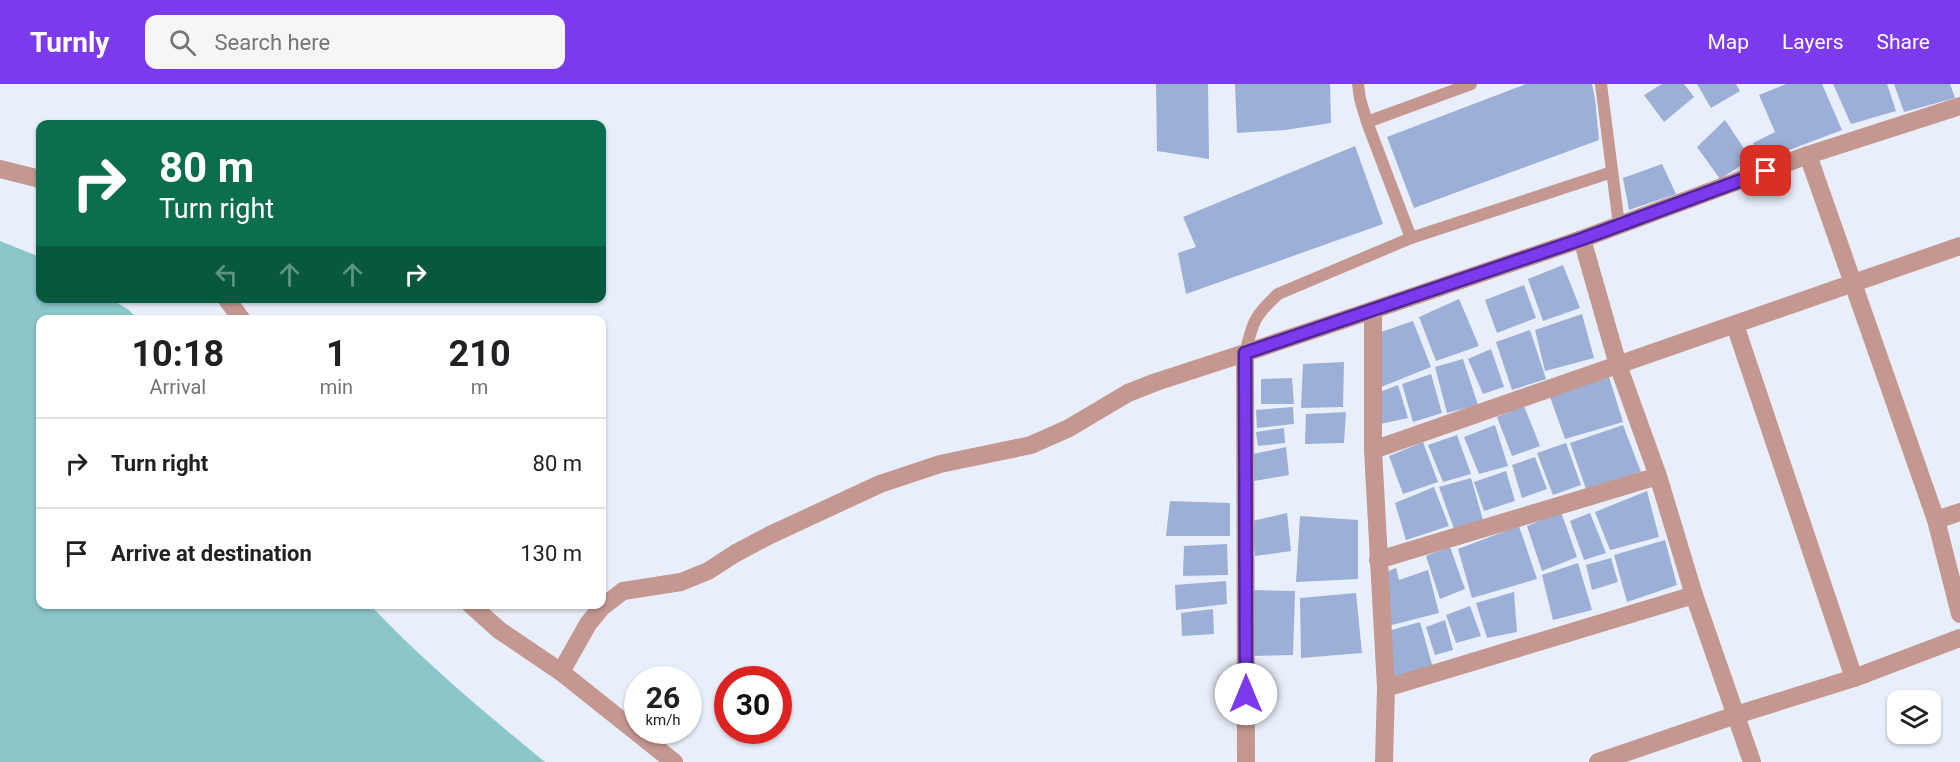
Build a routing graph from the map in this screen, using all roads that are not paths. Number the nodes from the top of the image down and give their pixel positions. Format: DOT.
graph roads {
  1 [pos="1358,84"];
  2 [pos="1471,84"];
  3 [pos="1601,84"];
  4 [pos="1960,106"];
  5 [pos="1367,122"];
  6 [pos="1808,155"];
  7 [pos="0,169"];
  8 [pos="1612,172"];
  9 [pos="36,178"];
  10 [pos="1619,225"];
  11 [pos="1411,238"];
  12 [pos="1582,239"];
  13 [pos="1960,246"];
  14 [pos="1851,284"];
  15 [pos="1373,310"];
  16 [pos="1735,325"];
  17 [pos="1245,353"];
  18 [pos="1618,365"];
  19 [pos="1373,450"];
  20 [pos="1658,476"];
  21 [pos="1960,512"];
  22 [pos="1936,520"];
  23 [pos="1378,560"];
  24 [pos="1694,595"];
  25 [pos="606,605"];
  26 [pos="476,609"];
  27 [pos="601,609"];
  28 [pos="1960,614"];
  29 [pos="1960,638"];
  30 [pos="561,672"];
  31 [pos="1854,678"];
  32 [pos="1386,688"];
  33 [pos="1736,715"];
  34 [pos="674,762"];
  35 [pos="1246,762"];
  36 [pos="1384,762"];
  37 [pos="1598,762"];
  38 [pos="1752,762"];
  1 -- 5 [label="lane"];
  2 -- 5 [label="lane"];
  3 -- 8 [label="lane"];
  4 -- 6 [label="street"];
  5 -- 11 [label="lane"];
  6 -- 10 [label="street"];
  6 -- 14 [label="street"];
  7 -- 9 [label="street"];
  8 -- 10 [label="lane"];
  8 -- 11 [label="lane"];
  10 -- 12 [label="street"];
  11 -- 17 [label="lane"];
  12 -- 15 [label="street"];
  12 -- 18 [label="street"];
  13 -- 14 [label="street"];
  14 -- 16 [label="street"];
  14 -- 22 [label="street"];
  15 -- 17 [label="street"];
  15 -- 19 [label="street"];
  16 -- 18 [label="street"];
  16 -- 31 [label="street"];
  17 -- 25 [label="street"];
  17 -- 35 [label="street"];
  18 -- 19 [label="street"];
  18 -- 20 [label="street"];
  19 -- 23 [label="street"];
  20 -- 23 [label="street"];
  20 -- 24 [label="street"];
  21 -- 22 [label="street"];
  22 -- 28 [label="street"];
  23 -- 32 [label="street"];
  24 -- 32 [label="street"];
  24 -- 33 [label="street"];
  26 -- 30 [label="street"];
  27 -- 30 [label="street"];
  29 -- 31 [label="street"];
  30 -- 34 [label="street"];
  31 -- 33 [label="street"];
  32 -- 36 [label="street"];
  33 -- 37 [label="street"];
  33 -- 38 [label="street"];
}
